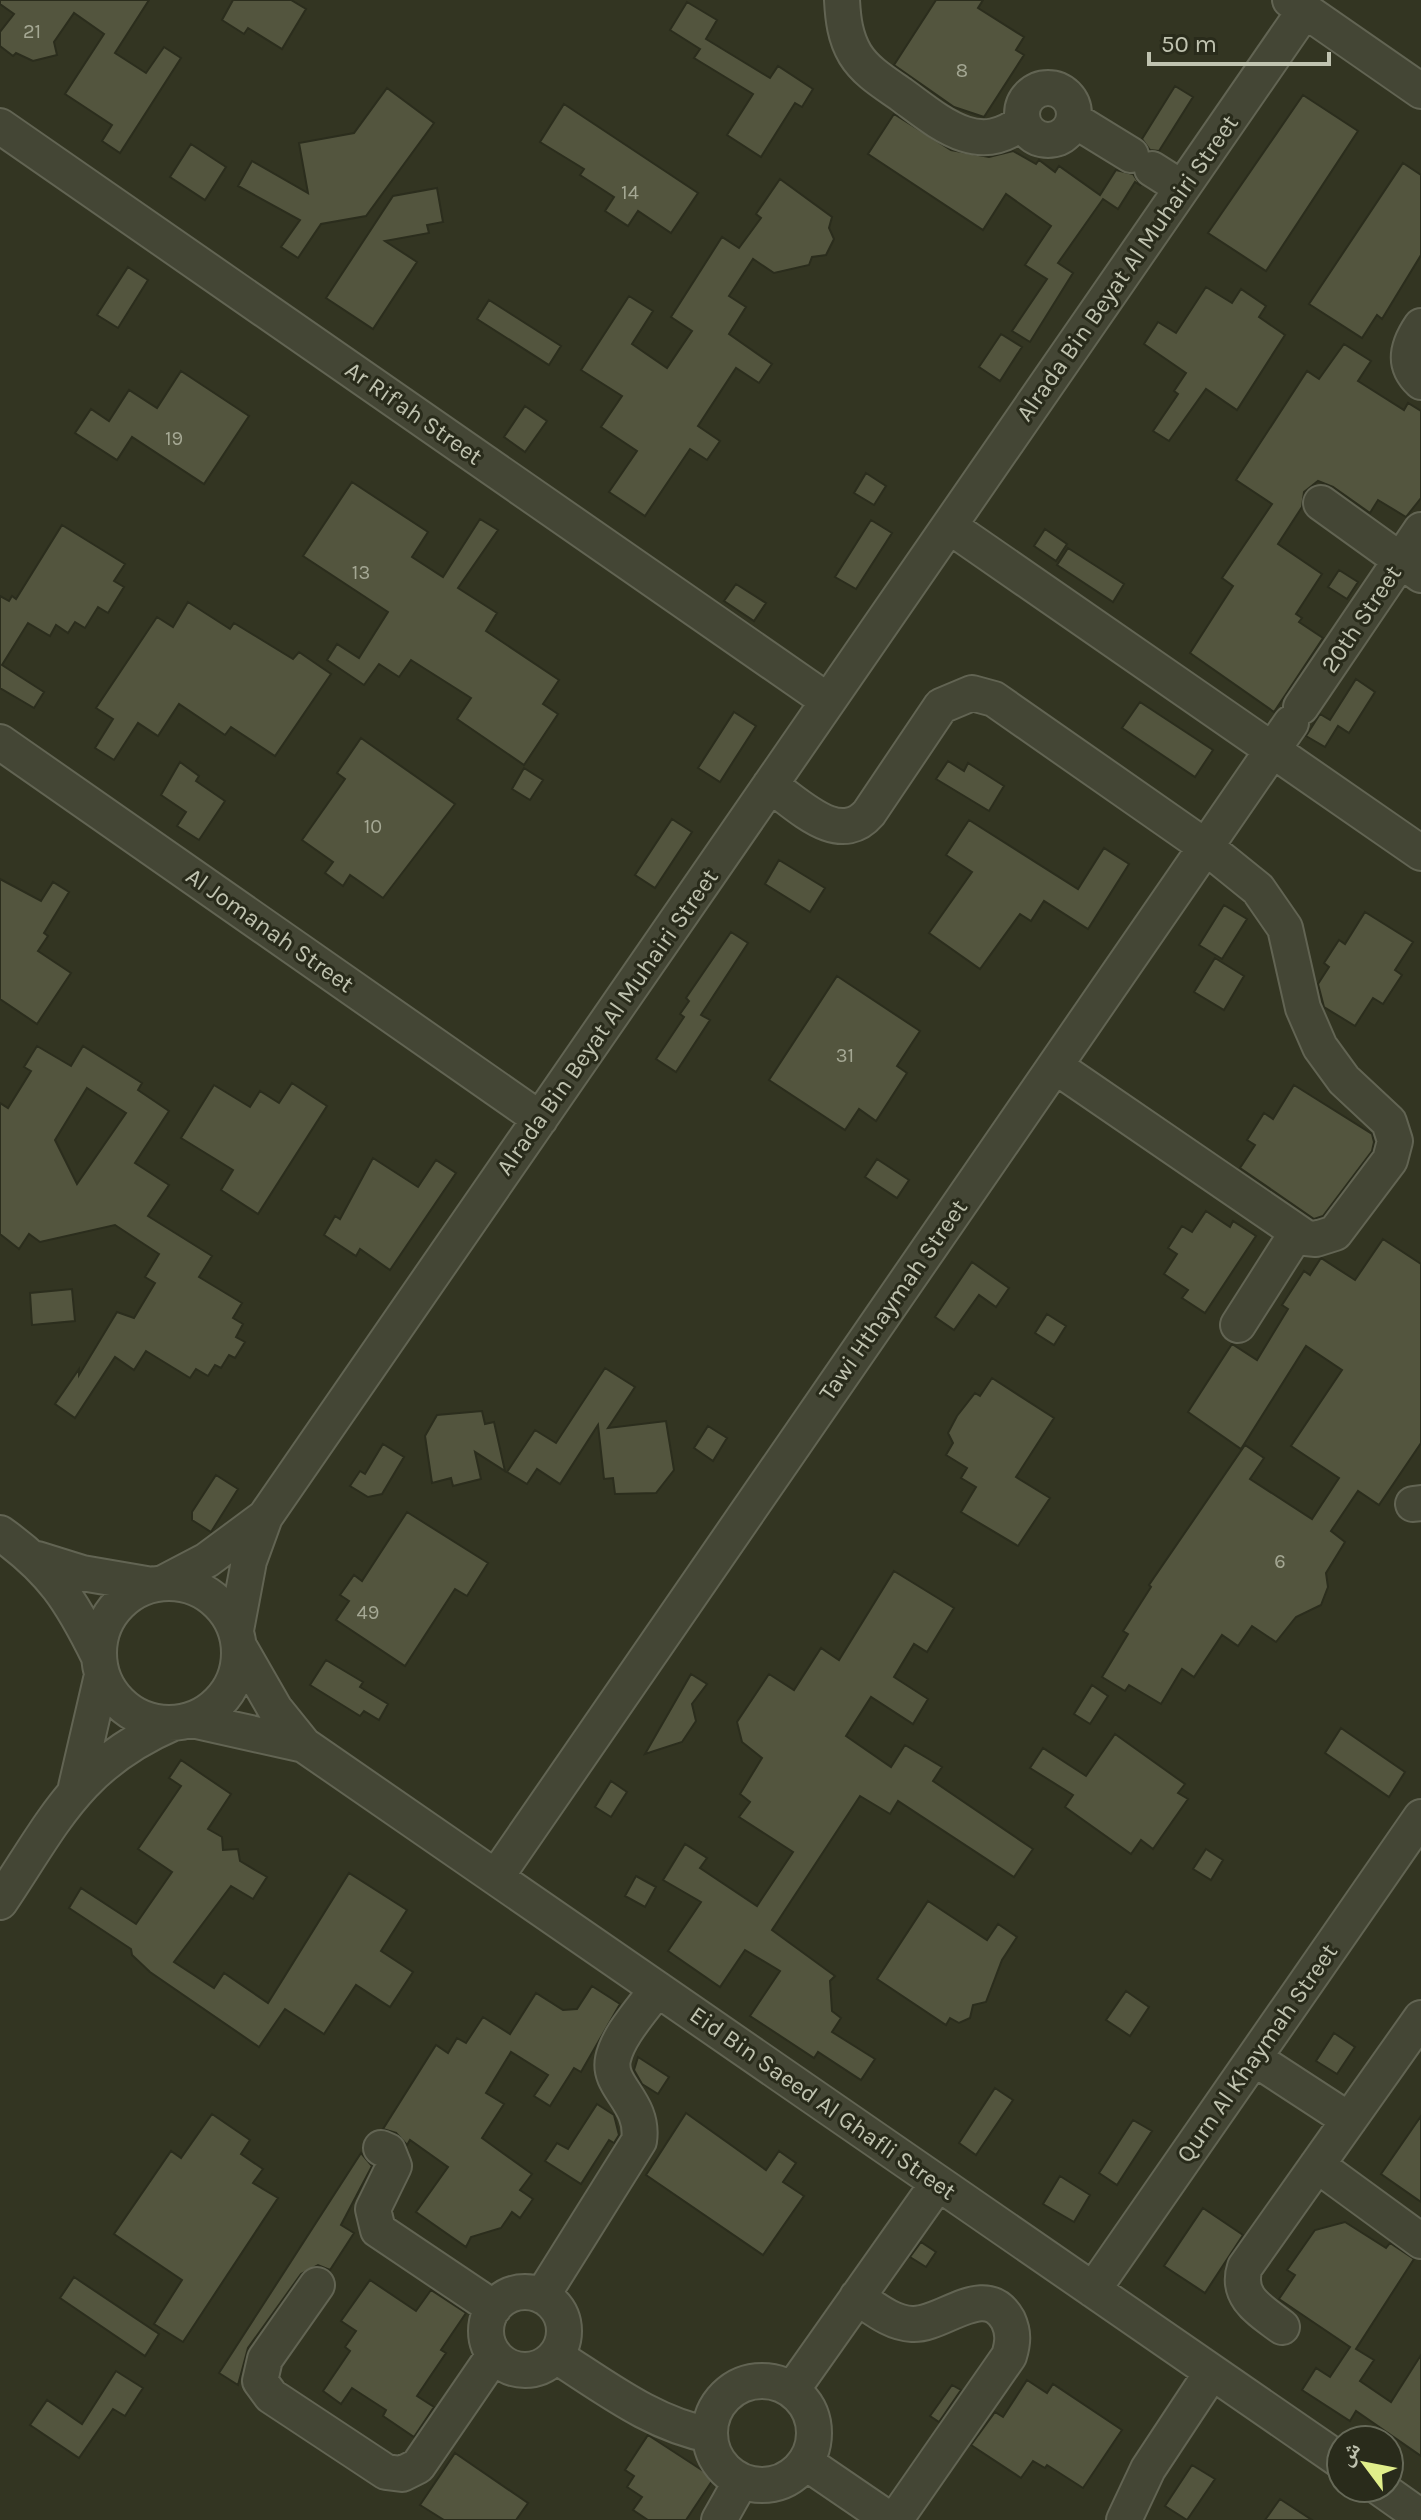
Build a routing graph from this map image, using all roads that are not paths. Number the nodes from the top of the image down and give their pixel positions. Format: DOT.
graph roads {
  1 [pos="842,0"];
  2 [pos="1297,5"];
  3 [pos="1421,91"];
  4 [pos="0,126"];
  5 [pos="1182,188"];
  6 [pos="1421,326"];
  7 [pos="1421,382"];
  8 [pos="1321,503"];
  9 [pos="949,526"];
  10 [pos="1421,530"];
  11 [pos="1411,567"];
  12 [pos="828,701"];
  13 [pos="1288,727"];
  14 [pos="0,742"];
  15 [pos="770,785"];
  16 [pos="1206,847"];
  17 [pos="1421,853"];
  18 [pos="1055,1066"];
  19 [pos="540,1119"];
  20 [pos="1296,1234"];
  21 [pos="1238,1325"];
  22 [pos="265,1517"];
  23 [pos="0,1533"];
  24 [pos="37,1559"];
  25 [pos="158,1584"];
  26 [pos="238,1639"];
  27 [pos="101,1666"];
  28 [pos="182,1722"];
  29 [pos="304,1745"];
  30 [pos="76,1788"];
  31 [pos="1421,1817"];
  32 [pos="496,1877"];
  33 [pos="0,1902"];
  34 [pos="657,1989"];
  35 [pos="1421,2018"];
  36 [pos="1254,2058"];
  37 [pos="1349,2120"];
  38 [pos="381,2148"];
  39 [pos="1317,2165"];
  40 [pos="938,2183"];
  41 [pos="1421,2241"];
  42 [pos="317,2285"];
  43 [pos="1093,2290"];
  44 [pos="542,2296"];
  45 [pos="857,2297"];
  46 [pos="494,2308"];
  47 [pos="1282,2327"];
  48 [pos="494,2355"];
  49 [pos="556,2356"];
  50 [pos="1212,2372"];
  51 [pos="792,2390"];
  52 [pos="710,2435"];
  53 [pos="1325,2450"];
  54 [pos="805,2462"];
  55 [pos="741,2481"];
  56 [pos="1403,2504"];
  57 [pos="1421,2517"];
  58 [pos="719,2520"];
  59 [pos="892,2520"];
  60 [pos="1124,2520"];
  1 -- 5 [label="street"];
  2 -- 3 [label="street"];
  2 -- 5 [label="street, Alrada Bin Beyat Al Muhairi Street"];
  4 -- 12 [label="street, Ar Rif'ah Street"];
  5 -- 9 [label="street, Alrada Bin Beyat Al Muhairi Street"];
  6 -- 7 [label="street"];
  8 -- 11 [label="street"];
  9 -- 12 [label="street, Alrada Bin Beyat Al Muhairi Street"];
  9 -- 13 [label="street"];
  10 -- 11 [label="street, 20th Street"];
  11 -- 13 [label="street, 20th Street"];
  12 -- 15 [label="street, Alrada Bin Beyat Al Muhairi Street"];
  13 -- 16 [label="street, Tawi Hthaymah Street"];
  13 -- 17 [label="street"];
  14 -- 19 [label="street, Al Jomanah Street"];
  15 -- 16 [label="street"];
  15 -- 19 [label="street, Alrada Bin Beyat Al Muhairi Street"];
  16 -- 18 [label="street, Tawi Hthaymah Street"];
  16 -- 20 [label="street"];
  18 -- 20 [label="street"];
  18 -- 32 [label="street, Tawi Hthaymah Street"];
  19 -- 22 [label="street, Alrada Bin Beyat Al Muhairi Street"];
  20 -- 21 [label="street"];
  22 -- 25 [label="street, Alrada Bin Beyat Al Muhairi Street"];
  22 -- 26 [label="street, Alrada Bin Beyat Al Muhairi Street"];
  23 -- 24 [label="street"];
  24 -- 25 [label="street"];
  24 -- 27 [label="street"];
  25 -- 26 [label="street"];
  25 -- 27 [label="street"];
  26 -- 28 [label="street"];
  26 -- 29 [label="street, Eid Bin Saeed Al Ghafli Street"];
  27 -- 28 [label="street"];
  27 -- 30 [label="street"];
  28 -- 29 [label="street, Eid Bin Saeed Al Ghafli Street"];
  28 -- 30 [label="street"];
  29 -- 32 [label="street, Eid Bin Saeed Al Ghafli Street"];
  30 -- 33 [label="street"];
  31 -- 36 [label="street, Qurn Al Khaymah Street"];
  32 -- 34 [label="street, Eid Bin Saeed Al Ghafli Street"];
  34 -- 40 [label="street, Eid Bin Saeed Al Ghafli Street"];
  34 -- 44 [label="street"];
  35 -- 37 [label="street"];
  36 -- 37 [label="street"];
  36 -- 43 [label="street, Qurn Al Khaymah Street"];
  37 -- 39 [label="street"];
  38 -- 46 [label="street"];
  39 -- 41 [label="street"];
  39 -- 47 [label="street"];
  40 -- 43 [label="street, Eid Bin Saeed Al Ghafli Street"];
  40 -- 45 [label="street"];
  42 -- 48 [label="street"];
  43 -- 50 [label="street, Eid Bin Saeed Al Ghafli Street"];
  44 -- 46 [label="street"];
  44 -- 49 [label="street"];
  45 -- 51 [label="street"];
  45 -- 59 [label="street"];
  46 -- 48 [label="street"];
  48 -- 49 [label="street"];
  49 -- 52 [label="street"];
  50 -- 53 [label="street, Eid Bin Saeed Al Ghafli Street"];
  50 -- 60 [label="street"];
  51 -- 52 [label="street"];
  51 -- 54 [label="street"];
  52 -- 55 [label="street"];
  54 -- 55 [label="street"];
  54 -- 59 [label="street"];
  55 -- 58 [label="street"];
  56 -- 57 [label="street"];
}
